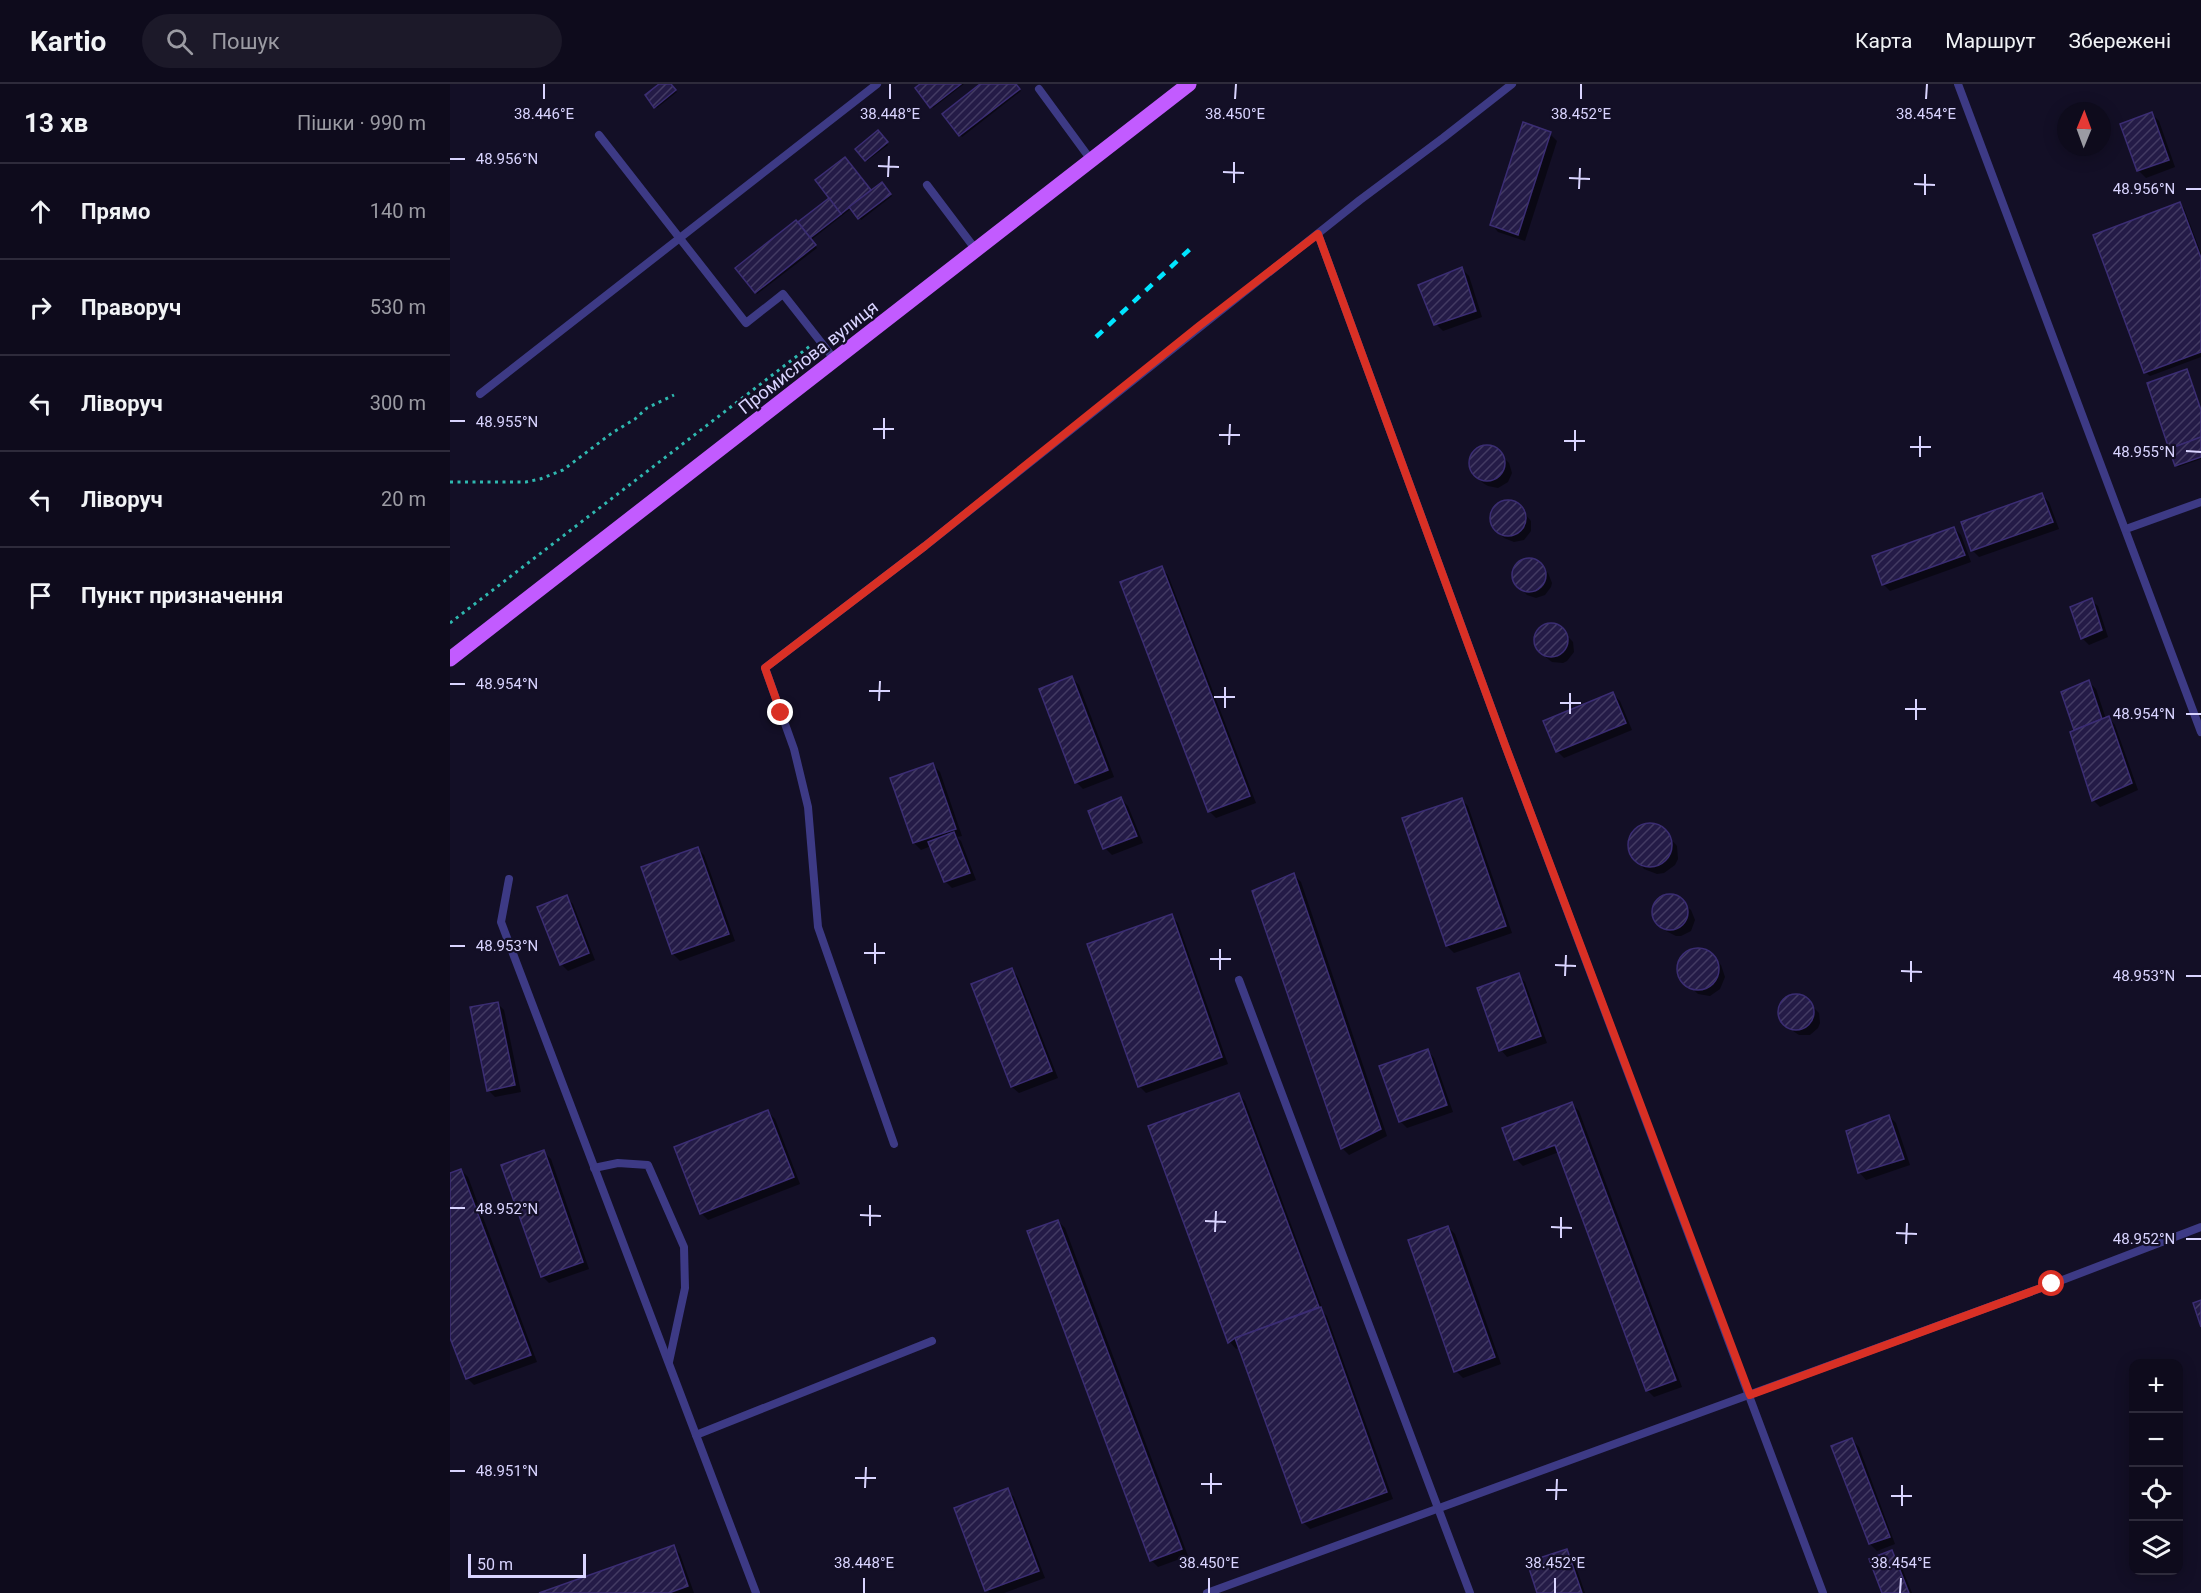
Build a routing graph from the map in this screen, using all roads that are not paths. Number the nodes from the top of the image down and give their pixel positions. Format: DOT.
graph roads {
  1 [pos="877,84"];
  2 [pos="1189,84"];
  3 [pos="1512,84"];
  4 [pos="1958,84"];
  5 [pos="1039,89"];
  6 [pos="599,135"];
  7 [pos="1091,160"];
  8 [pos="927,185"];
  9 [pos="1318,234"];
  10 [pos="679,238"];
  11 [pos="976,250"];
  12 [pos="835,360"];
  13 [pos="480,394"];
  14 [pos="2201,502"];
  15 [pos="2126,529"];
  16 [pos="450,659"];
  17 [pos="2201,732"];
  18 [pos="509,879"];
  19 [pos="1239,980"];
  20 [pos="894,1144"];
  21 [pos="594,1168"];
  22 [pos="2201,1227"];
  23 [pos="932,1341"];
  24 [pos="669,1363"];
  25 [pos="1750,1395"];
  26 [pos="696,1435"];
  27 [pos="1438,1507"];
  28 [pos="756,1593"];
  29 [pos="1207,1593"];
  30 [pos="1470,1593"];
  31 [pos="1823,1593"];
  1 -- 10 [label="lane"];
  2 -- 7 [label="main road, Промислова вулиця"];
  3 -- 9 [label="lane"];
  4 -- 15 [label="lane"];
  5 -- 7 [label="lane"];
  6 -- 10 [label="lane"];
  7 -- 11 [label="main road, Промислова вулиця"];
  8 -- 11 [label="lane"];
  9 -- 20 [label="lane"];
  9 -- 25 [label="lane"];
  10 -- 12 [label="lane"];
  10 -- 13 [label="lane"];
  11 -- 12 [label="main road, Промислова вулиця"];
  12 -- 16 [label="main road, Промислова вулиця"];
  14 -- 15 [label="lane"];
  15 -- 17 [label="lane"];
  18 -- 21 [label="lane"];
  19 -- 27 [label="lane"];
  21 -- 24 [label="lane"];
  21 -- 24 [label="lane"];
  22 -- 25 [label="lane"];
  23 -- 26 [label="lane"];
  24 -- 26 [label="lane"];
  25 -- 27 [label="lane"];
  25 -- 31 [label="lane"];
  26 -- 28 [label="lane"];
  27 -- 29 [label="lane"];
  27 -- 30 [label="lane"];
}
